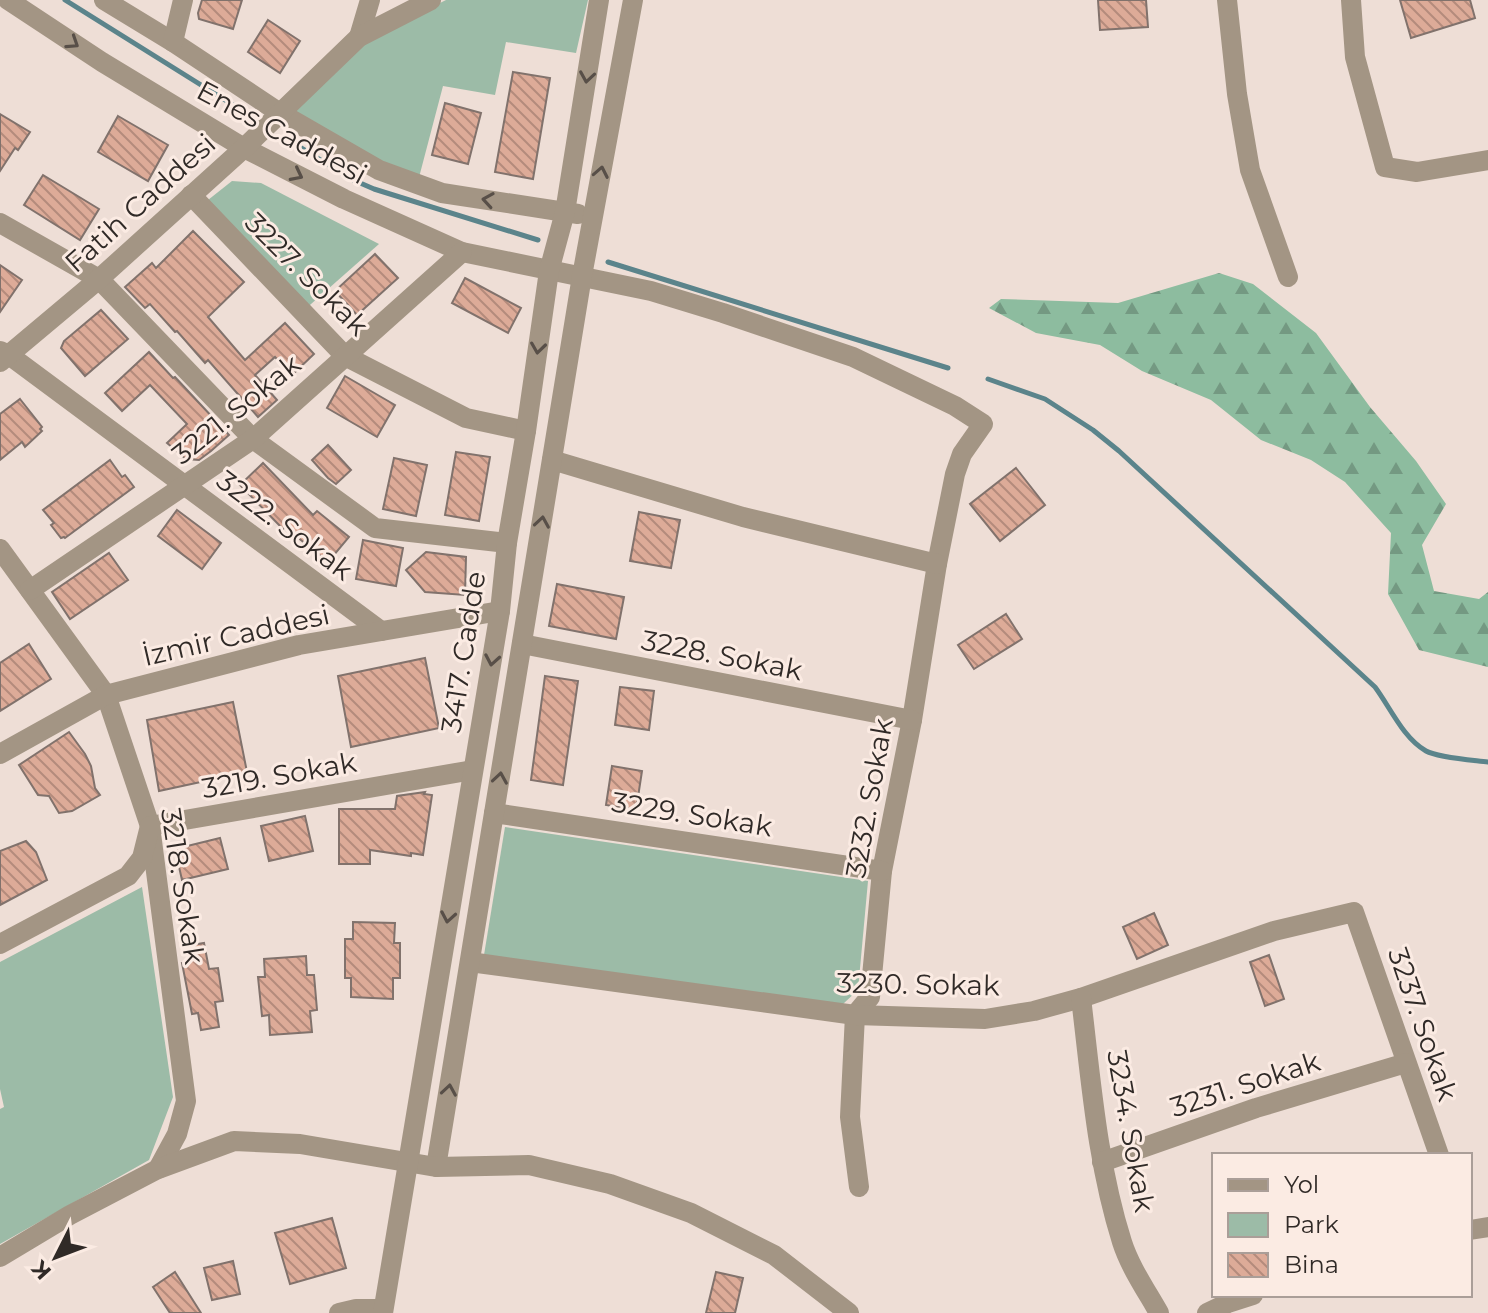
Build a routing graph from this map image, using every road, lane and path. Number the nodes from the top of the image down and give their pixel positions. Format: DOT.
graph roads {
  1 [pos="8,0"];
  2 [pos="104,0"];
  3 [pos="183,0"];
  4 [pos="370,0"];
  5 [pos="431,0"];
  6 [pos="599,0"];
  7 [pos="633,0"];
  8 [pos="1227,0"];
  9 [pos="1351,0"];
  10 [pos="359,37"];
  11 [pos="173,42"];
  12 [pos="280,113"];
  13 [pos="244,148"];
  14 [pos="1488,160"];
  15 [pos="191,195"];
  16 [pos="565,212"];
  17 [pos="593,217"];
  18 [pos="0,223"];
  19 [pos="462,252"];
  20 [pos="549,271"];
  21 [pos="582,276"];
  22 [pos="1288,277"];
  23 [pos="99,279"];
  24 [pos="3,356"];
  25 [pos="345,356"];
  26 [pos="526,431"];
  27 [pos="253,439"];
  28 [pos="552,460"];
  29 [pos="185,486"];
  30 [pos="507,543"];
  31 [pos="0,549"];
  32 [pos="937,564"];
  33 [pos="30,590"];
  34 [pos="500,611"];
  35 [pos="381,631"];
  36 [pos="522,644"];
  37 [pos="106,695"];
  38 [pos="912,720"];
  39 [pos="0,754"];
  40 [pos="473,770"];
  41 [pos="494,813"];
  42 [pos="150,826"];
  43 [pos="882,871"];
  44 [pos="1354,912"];
  45 [pos="0,944"];
  46 [pos="470,962"];
  47 [pos="1081,998"];
  48 [pos="855,1015"];
  49 [pos="1406,1063"];
  50 [pos="1438,1153"];
  51 [pos="406,1162"];
  52 [pos="1102,1162"];
  53 [pos="436,1167"];
  54 [pos="158,1169"];
  55 [pos="859,1187"];
  56 [pos="0,1257"];
  57 [pos="1247,1297"];
  58 [pos="383,1311"];
  59 [pos="339,1313"];
  60 [pos="849,1313"];
  61 [pos="1159,1313"];
  62 [pos="1207,1313"];
  1 -- 13 [label="street, Enes Caddesi, one-way"];
  2 -- 11 [label="street, Enes Caddesi"];
  3 -- 11 [label="street"];
  4 -- 10 [label="street"];
  5 -- 10 [label="street, Fatih Caddesi"];
  6 -- 16 [label="street, 3417. Cadde, one-way"];
  17 -- 7 [label="street, 3417. Cadde, one-way"];
  8 -- 22 [label="street"];
  9 -- 14 [label="street"];
  10 -- 12 [label="street, Fatih Caddesi"];
  11 -- 12 [label="street, Enes Caddesi"];
  12 -- 13 [label="street, Fatih Caddesi"];
  16 -- 12 [label="street, Enes Caddesi, one-way"];
  13 -- 15 [label="street, Fatih Caddesi"];
  13 -- 19 [label="street, Enes Caddesi, one-way"];
  15 -- 23 [label="street, Fatih Caddesi"];
  15 -- 25 [label="street, 3227. Sokak"];
  16 -- 17 [label="street, Enes Caddesi"];
  16 -- 20 [label="street, 3417. Cadde"];
  17 -- 21 [label="street, 3417. Cadde"];
  18 -- 23 [label="street"];
  19 -- 20 [label="street, Enes Caddesi"];
  19 -- 25 [label="street, 3221. Sokak"];
  20 -- 21 [label="street, Enes Caddesi"];
  20 -- 26 [label="street, 3417. Cadde, one-way"];
  21 -- 28 [label="street, 3417. Cadde"];
  21 -- 32 [label="street, 3232. Sokak"];
  23 -- 24 [label="street, Fatih Caddesi"];
  23 -- 27 [label="street"];
  24 -- 29 [label="street, 3222. Sokak"];
  25 -- 26 [label="street, 3227. Sokak"];
  25 -- 27 [label="street, 3221. Sokak"];
  26 -- 30 [label="street, 3417. Cadde"];
  27 -- 29 [label="street, 3221. Sokak"];
  27 -- 30 [label="street"];
  28 -- 32 [label="street"];
  36 -- 28 [label="street, 3417. Cadde, one-way"];
  29 -- 33 [label="street, 3221. Sokak"];
  29 -- 35 [label="street, 3222. Sokak"];
  30 -- 34 [label="street, 3417. Cadde"];
  31 -- 33 [label="street, 3218. Sokak"];
  32 -- 38 [label="street, 3232. Sokak"];
  33 -- 37 [label="street, 3218. Sokak"];
  34 -- 35 [label="street, İzmir Caddesi"];
  34 -- 40 [label="street, 3417. Cadde, one-way"];
  35 -- 37 [label="street, İzmir Caddesi"];
  36 -- 38 [label="street, 3228. Sokak"];
  41 -- 36 [label="street, 3417. Cadde, one-way"];
  37 -- 39 [label="street, İzmir Caddesi"];
  37 -- 42 [label="street, 3218. Sokak"];
  38 -- 43 [label="street, 3232. Sokak"];
  40 -- 42 [label="street, 3219. Sokak"];
  40 -- 51 [label="street, 3417. Cadde, one-way"];
  41 -- 43 [label="street, 3229. Sokak"];
  41 -- 46 [label="street, 3417. Cadde"];
  42 -- 45 [label="street"];
  42 -- 54 [label="street, 3218. Sokak"];
  43 -- 48 [label="street, 3232. Sokak"];
  44 -- 47 [label="street, 3230. Sokak"];
  44 -- 49 [label="street, 3237. Sokak"];
  46 -- 48 [label="street, 3230. Sokak"];
  53 -- 46 [label="street, 3417. Cadde, one-way"];
  47 -- 48 [label="street, 3230. Sokak"];
  47 -- 52 [label="street, 3234. Sokak"];
  48 -- 55 [label="street, 3232. Sokak"];
  49 -- 50 [label="street, 3237. Sokak"];
  49 -- 52 [label="street, 3231. Sokak"];
  51 -- 53 [label="street"];
  51 -- 54 [label="street"];
  51 -- 58 [label="street, 3417. Cadde"];
  52 -- 61 [label="street, 3234. Sokak"];
  53 -- 60 [label="street"];
  54 -- 56 [label="street"];
  57 -- 62 [label="street"];
  58 -- 59 [label="street"];
}
